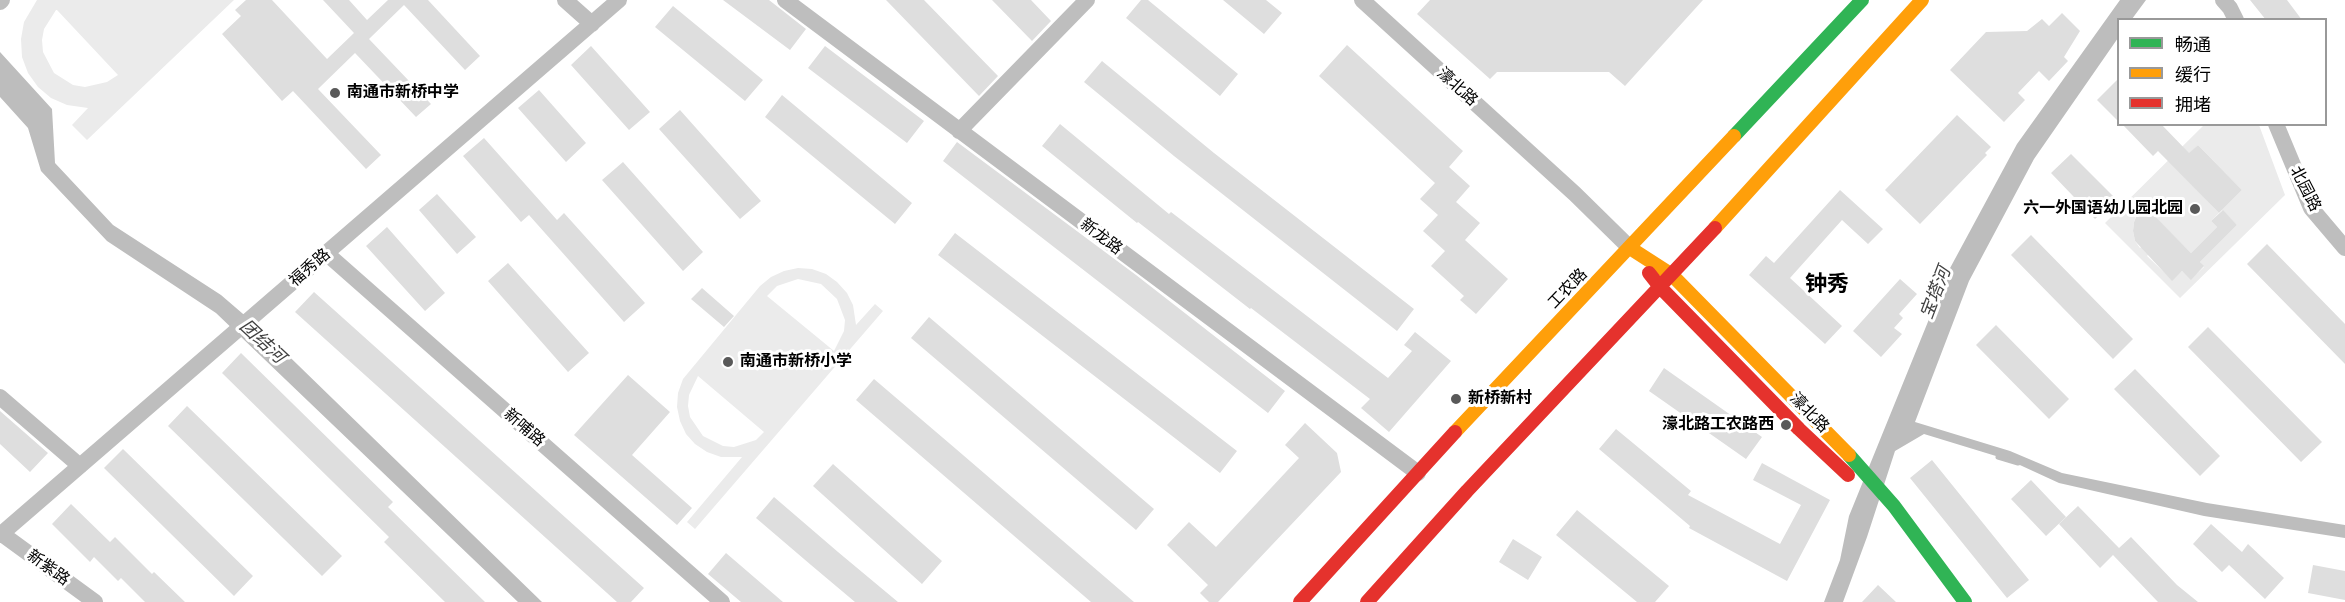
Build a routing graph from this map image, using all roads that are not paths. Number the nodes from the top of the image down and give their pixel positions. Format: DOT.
graph roads {
  1 [pos="564,0"];
  2 [pos="620,0"];
  3 [pos="785,0"];
  4 [pos="1087,0"];
  5 [pos="1362,0"];
  6 [pos="1862,0"];
  7 [pos="1922,0"];
  8 [pos="2223,0"];
  9 [pos="2235,18"];
  10 [pos="592,24"];
  11 [pos="2277,126"];
  12 [pos="959,131"];
  13 [pos="1630,248"];
  14 [pos="2345,248"];
  15 [pos="326,253"];
  16 [pos="1672,274"];
  17 [pos="1660,287"];
  18 [pos="0,397"];
  19 [pos="1847,464"];
  20 [pos="80,466"];
  21 [pos="1418,473"];
  22 [pos="1857,486"];
  23 [pos="1,535"];
  24 [pos="1905,545"];
  25 [pos="95,602"];
  26 [pos="722,602"];
  27 [pos="1300,602"];
  28 [pos="1367,602"];
  29 [pos="1949,602"];
  30 [pos="1965,602"];
  1 -- 10 [label="street"];
  2 -- 10 [label="street, 福秀路"];
  3 -- 12 [label="street, 新龙路"];
  4 -- 12 [label="street"];
  5 -- 13 [label="street, 濠北路"];
  6 -- 13 [label="main road, 工农路"];
  7 -- 16 [label="main road"];
  8 -- 9 [label="street"];
  10 -- 15 [label="street, 福秀路"];
  11 -- 14 [label="street, 北园路"];
  12 -- 21 [label="street, 新龙路"];
  13 -- 16 [label="main road, 濠北路"];
  13 -- 17 [label="main road, 濠北路"];
  13 -- 21 [label="main road, 工农路"];
  15 -- 20 [label="street, 福秀路"];
  15 -- 26 [label="street, 新哺路"];
  16 -- 17 [label="main road"];
  16 -- 19 [label="main road, 濠北路"];
  17 -- 19 [label="main road, 濠北路"];
  17 -- 28 [label="main road"];
  18 -- 20 [label="street"];
  19 -- 22 [label="main road, 濠北路"];
  19 -- 30 [label="main road, 濠北路"];
  20 -- 23 [label="street, 福秀路"];
  21 -- 27 [label="main road, 工农路"];
  23 -- 25 [label="street, 新紫路"];
  24 -- 29 [label="main road"];
}
